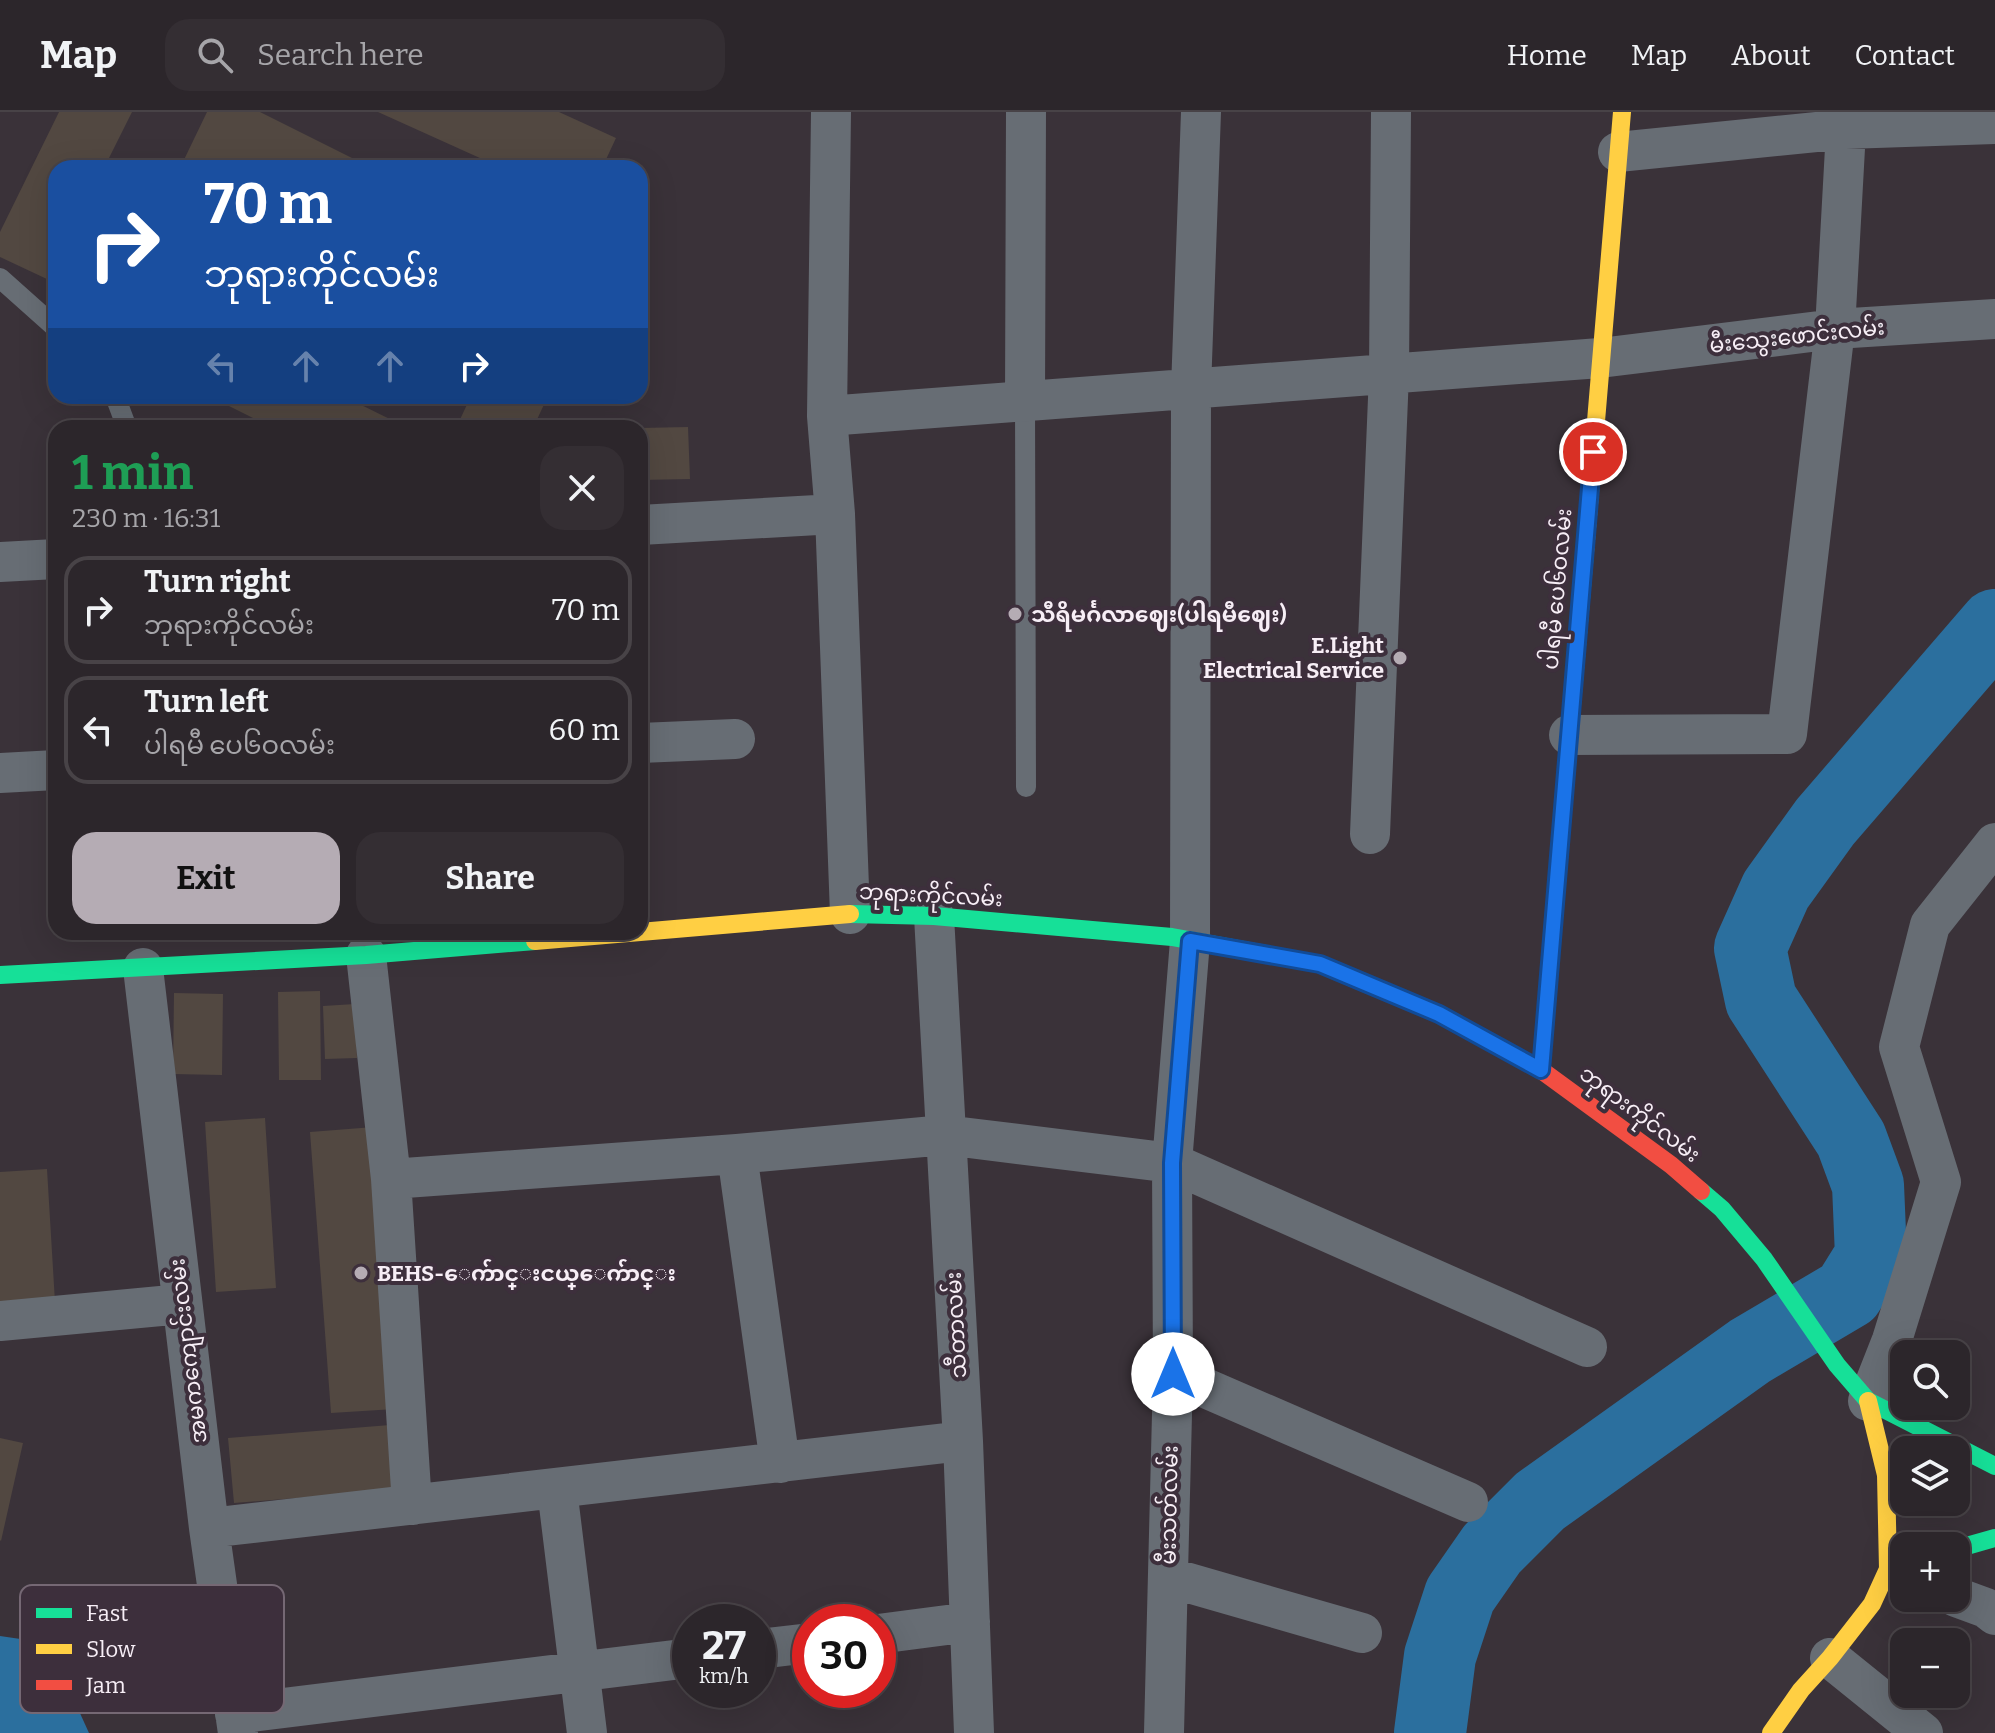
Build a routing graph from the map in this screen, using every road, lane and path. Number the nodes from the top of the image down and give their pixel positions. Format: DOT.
graph roads {
  1 [pos="831,112"];
  2 [pos="1026,112"];
  3 [pos="1201,112"];
  4 [pos="1391,112"];
  5 [pos="1622,112"];
  6 [pos="1846,120"];
  7 [pos="1995,124"];
  8 [pos="1618,152"];
  9 [pos="0,278"];
  10 [pos="1995,319"];
  11 [pos="48,321"];
  12 [pos="1835,329"];
  13 [pos="1600,358"];
  14 [pos="1389,374"];
  15 [pos="1191,389"];
  16 [pos="1025,401"];
  17 [pos="827,416"];
  18 [pos="835,514"];
  19 [pos="648,525"];
  20 [pos="48,559"];
  21 [pos="0,562"];
  22 [pos="1569,735"];
  23 [pos="735,739"];
  24 [pos="648,743"];
  25 [pos="48,770"];
  26 [pos="0,773"];
  27 [pos="1026,787"];
  28 [pos="1370,834"];
  29 [pos="1995,843"];
  30 [pos="850,914"];
  31 [pos="934,916"];
  32 [pos="648,931"];
  33 [pos="543,940"];
  34 [pos="1190,941"];
  35 [pos="241,947"];
  36 [pos="366,955"];
  37 [pos="143,968"];
  38 [pos="0,975"];
  39 [pos="1541,1070"];
  40 [pos="945,1135"];
  41 [pos="737,1154"];
  42 [pos="1172,1163"];
  43 [pos="391,1179"];
  44 [pos="182,1304"];
  45 [pos="0,1321"];
  46 [pos="1587,1347"];
  47 [pos="1173,1374"];
  48 [pos="1868,1401"];
  49 [pos="963,1441"];
  50 [pos="780,1463"];
  51 [pos="1995,1466"];
  52 [pos="557,1489"];
  53 [pos="1468,1502"];
  54 [pos="412,1505"];
  55 [pos="209,1528"];
  56 [pos="1894,1532"];
  57 [pos="1995,1538"];
  58 [pos="1970,1545"];
  59 [pos="1168,1577"];
  60 [pos="1890,1581"];
  61 [pos="217,1585"];
  62 [pos="1970,1602"];
  63 [pos="1995,1615"];
  64 [pos="970,1622"];
  65 [pos="896,1632"];
  66 [pos="1362,1633"];
  67 [pos="1830,1658"];
  68 [pos="672,1660"];
  69 [pos="580,1672"];
  70 [pos="236,1724"];
  71 [pos="587,1733"];
  72 [pos="974,1733"];
  73 [pos="1164,1733"];
  74 [pos="1771,1733"];
  75 [pos="1923,1733"];
  1 -- 17 [label="street"];
  2 -- 16 [label="street"];
  3 -- 15 [label="street, မီးသတ်လမ်း"];
  4 -- 14 [label="street"];
  5 -- 8 [label="main road, ပါရမီ ပေ၆ဝလမ်း"];
  6 -- 7 [label="street"];
  6 -- 8 [label="street"];
  6 -- 12 [label="street"];
  8 -- 13 [label="main road, ပါရမီ ပေ၆ဝလမ်း"];
  9 -- 11 [label="lane"];
  10 -- 12 [label="street, မီးသွေးဖောင်းလမ်း"];
  12 -- 13 [label="street, မီးသွေးဖောင်းလမ်း"];
  12 -- 22 [label="street"];
  13 -- 14 [label="street, မီးသွေးဖောင်းလမ်း"];
  13 -- 22 [label="main road, ပါရမီ ပေ၆ဝလမ်း"];
  14 -- 15 [label="street, မီးသွေးဖောင်းလမ်း"];
  14 -- 28 [label="street"];
  15 -- 16 [label="street, မီးသွေးဖောင်းလမ်း"];
  15 -- 34 [label="street, မီးသတ်လမ်း"];
  16 -- 17 [label="street, မီးသွေးဖောင်းလမ်း"];
  16 -- 27 [label="lane"];
  17 -- 18 [label="street"];
  18 -- 19 [label="street"];
  18 -- 30 [label="street"];
  20 -- 21 [label="street"];
  22 -- 39 [label="main road, ပါရမီ ပေ၆ဝလမ်း"];
  23 -- 24 [label="street"];
  25 -- 26 [label="street"];
  29 -- 48 [label="street"];
  30 -- 31 [label="main road, ဘုရားကိုင်လမ်း"];
  30 -- 32 [label="main road, ဘုရားကိုင်လမ်း"];
  31 -- 34 [label="main road, ဘုရားကိုင်လမ်း"];
  31 -- 40 [label="street, သီတာလမ်း"];
  33 -- 36 [label="main road, ဘုရားကိုင်လမ်း"];
  34 -- 39 [label="main road, ဘုရားကိုင်လမ်း"];
  34 -- 42 [label="street, မီးသတ်လမ်း"];
  35 -- 36 [label="main road, ဘုရားကိုင်လမ်း"];
  35 -- 37 [label="main road, ဘုရားကိုင်လမ်း"];
  36 -- 43 [label="street"];
  37 -- 38 [label="main road, ဘုရားကိုင်လမ်း"];
  37 -- 44 [label="street, အမကကျောင်းလမ်း"];
  39 -- 48 [label="main road, ဘုရားကိုင်လမ်း"];
  40 -- 41 [label="street"];
  40 -- 42 [label="street"];
  40 -- 49 [label="street, သီတာလမ်း"];
  41 -- 43 [label="street"];
  41 -- 50 [label="street"];
  42 -- 46 [label="street"];
  42 -- 47 [label="street, မီးသတ်လမ်း"];
  43 -- 54 [label="street"];
  44 -- 45 [label="street"];
  44 -- 55 [label="street, အမကကျောင်းလမ်း"];
  47 -- 53 [label="street"];
  47 -- 59 [label="street, မီးသတ်လမ်း"];
  48 -- 51 [label="main road"];
  48 -- 56 [label="main road"];
  49 -- 50 [label="street"];
  49 -- 64 [label="street, သီတာလမ်း"];
  50 -- 52 [label="street"];
  52 -- 54 [label="street"];
  52 -- 69 [label="street"];
  54 -- 55 [label="street"];
  55 -- 61 [label="street, အမကကျောင်းလမ်း"];
  57 -- 58 [label="main road"];
  59 -- 66 [label="street"];
  59 -- 73 [label="street, မီးသတ်လမ်း"];
  60 -- 67 [label="main road"];
  62 -- 63 [label="street"];
  64 -- 65 [label="street"];
  64 -- 72 [label="street, သီတာလမ်း"];
  67 -- 74 [label="main road"];
  67 -- 75 [label="street"];
  68 -- 69 [label="street"];
  69 -- 70 [label="street"];
  69 -- 71 [label="street"];
}
